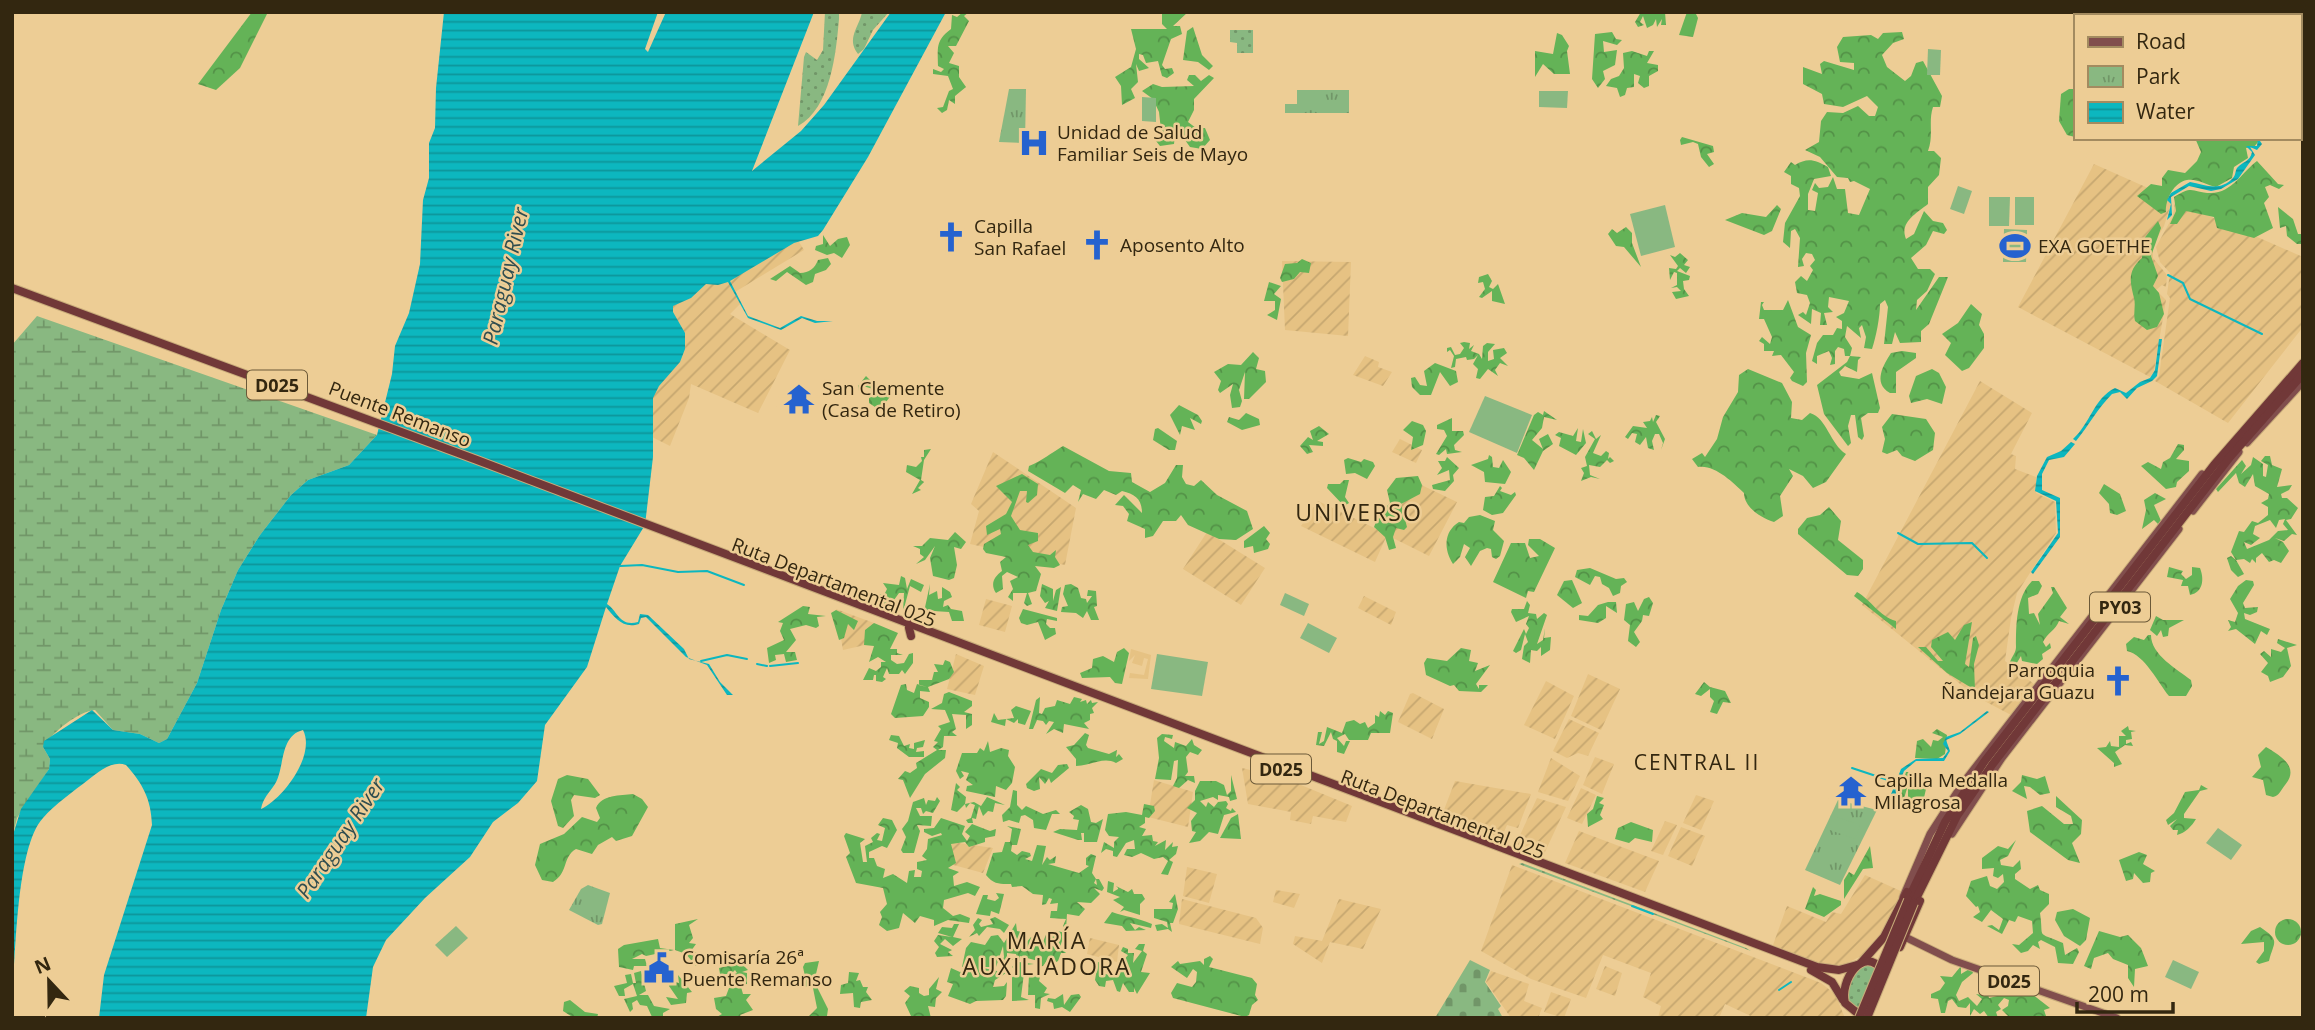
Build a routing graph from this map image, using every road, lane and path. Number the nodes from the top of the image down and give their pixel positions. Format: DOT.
graph roads {
  1 [pos="14,288"];
  2 [pos="2303,363"];
  3 [pos="2303,374"];
  4 [pos="2303,382"];
  5 [pos="2229,446"];
  6 [pos="712,551"];
  7 [pos="2128,596"];
  8 [pos="2101,625"];
  9 [pos="1044,676"];
  10 [pos="2010,748"];
  11 [pos="1992,765"];
  12 [pos="1957,816"];
  13 [pos="1945,822"];
  14 [pos="1948,840"];
  15 [pos="1911,902"];
  16 [pos="1891,925"];
  17 [pos="1905,937"];
  18 [pos="1859,964"];
  19 [pos="1885,981"];
  20 [pos="1844,1002"];
  21 [pos="1877,1003"];
  22 [pos="1848,1018"];
  23 [pos="1859,1018"];
  24 [pos="1869,1018"];
  25 [pos="2117,1018"];
  1 -- 6 [label="highway, Puente Remanso / D025"];
  2 -- 5 [label="highway, PY03"];
  3 -- 8 [label="highway, PY03"];
  4 -- 7 [label="main road, PY03"];
  5 -- 13 [label="highway, PY03"];
  5 -- 16 [label="main road, PY03"];
  6 -- 9 [label="highway, Ruta Departamental 025 / D025"];
  6 -- 9 [label="highway, Ruta Departamental 025 / D025"];
  7 -- 8 [label="main road"];
  7 -- 10 [label="main road, PY03"];
  8 -- 11 [label="highway, PY03"];
  9 -- 18 [label="highway, Ruta Departamental 025 / D025"];
  9 -- 20 [label="highway, Ruta Departamental 025 / D025"];
  10 -- 11 [label="main road"];
  10 -- 14 [label="main road, PY03"];
  11 -- 12 [label="highway, PY03"];
  12 -- 14 [label="highway"];
  12 -- 15 [label="highway, PY03"];
  13 -- 15 [label="highway, PY03"];
  13 -- 16 [label="highway, PY03"];
  14 -- 17 [label="highway, PY03"];
  15 -- 23 [label="highway, PY03, bridge"];
  15 -- 24 [label="highway, PY03, bridge"];
  16 -- 18 [label="highway, PY03"];
  17 -- 19 [label="highway, PY03"];
  17 -- 25 [label="main road, D025"];
  18 -- 19 [label="highway"];
  18 -- 20 [label="highway"];
  19 -- 21 [label="highway"];
  20 -- 21 [label="highway"];
  20 -- 22 [label="highway"];
  21 -- 24 [label="highway, PY03"];
}
